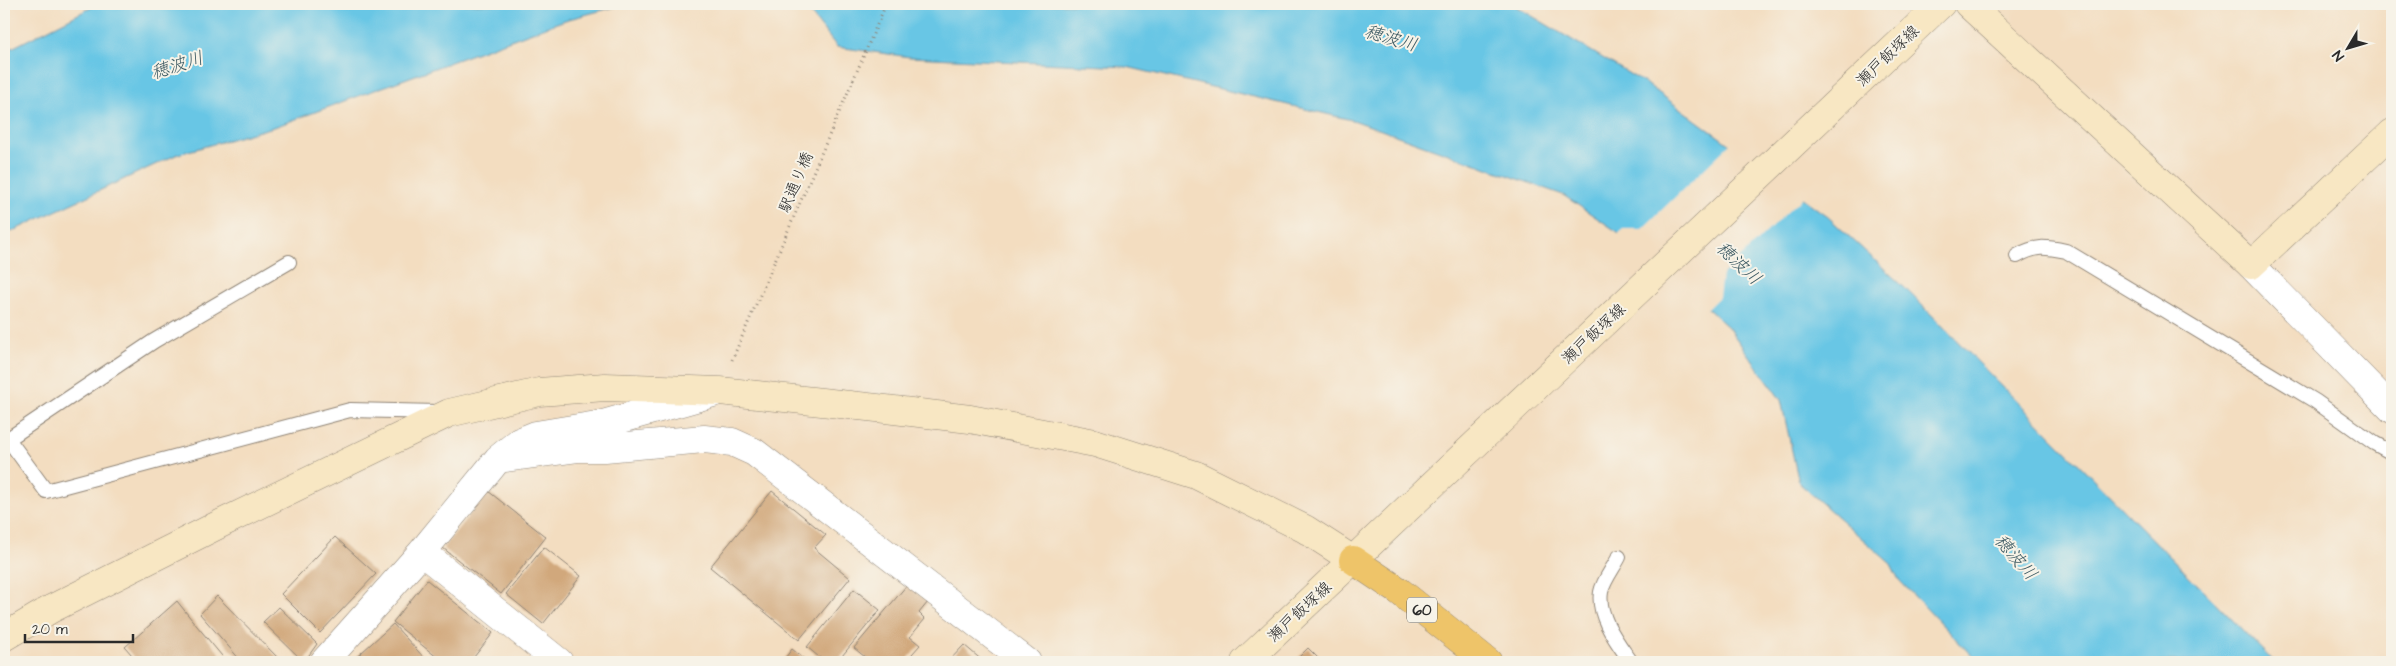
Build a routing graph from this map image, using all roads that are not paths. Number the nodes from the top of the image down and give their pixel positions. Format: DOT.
graph roads {
  1 [pos="1968,4"];
  2 [pos="1935,10"];
  3 [pos="2392,133"];
  4 [pos="2017,256"];
  5 [pos="289,262"];
  6 [pos="2251,265"];
  7 [pos="720,391"];
  8 [pos="2392,408"];
  9 [pos="449,413"];
  10 [pos="6,440"];
  11 [pos="2392,453"];
  12 [pos="498,459"];
  13 [pos="422,552"];
  14 [pos="1619,557"];
  15 [pos="1353,560"];
  16 [pos="4,637"];
  17 [pos="324,662"];
  18 [pos="559,662"];
  19 [pos="1027,662"];
  20 [pos="1245,662"];
  21 [pos="1488,662"];
  22 [pos="1631,662"];
  1 -- 6 [label="street"];
  2 -- 15 [label="street, 瀬戸飯塚線"];
  3 -- 6 [label="street"];
  4 -- 11 [label="lane"];
  5 -- 10 [label="lane"];
  6 -- 8 [label="street"];
  7 -- 9 [label="street"];
  7 -- 12 [label="street"];
  7 -- 15 [label="street"];
  9 -- 10 [label="lane"];
  9 -- 16 [label="street"];
  12 -- 13 [label="street"];
  12 -- 19 [label="street"];
  13 -- 17 [label="street"];
  13 -- 18 [label="street"];
  14 -- 22 [label="lane"];
  15 -- 20 [label="street, 瀬戸飯塚線"];
  15 -- 21 [label="main road, 60"];
}
